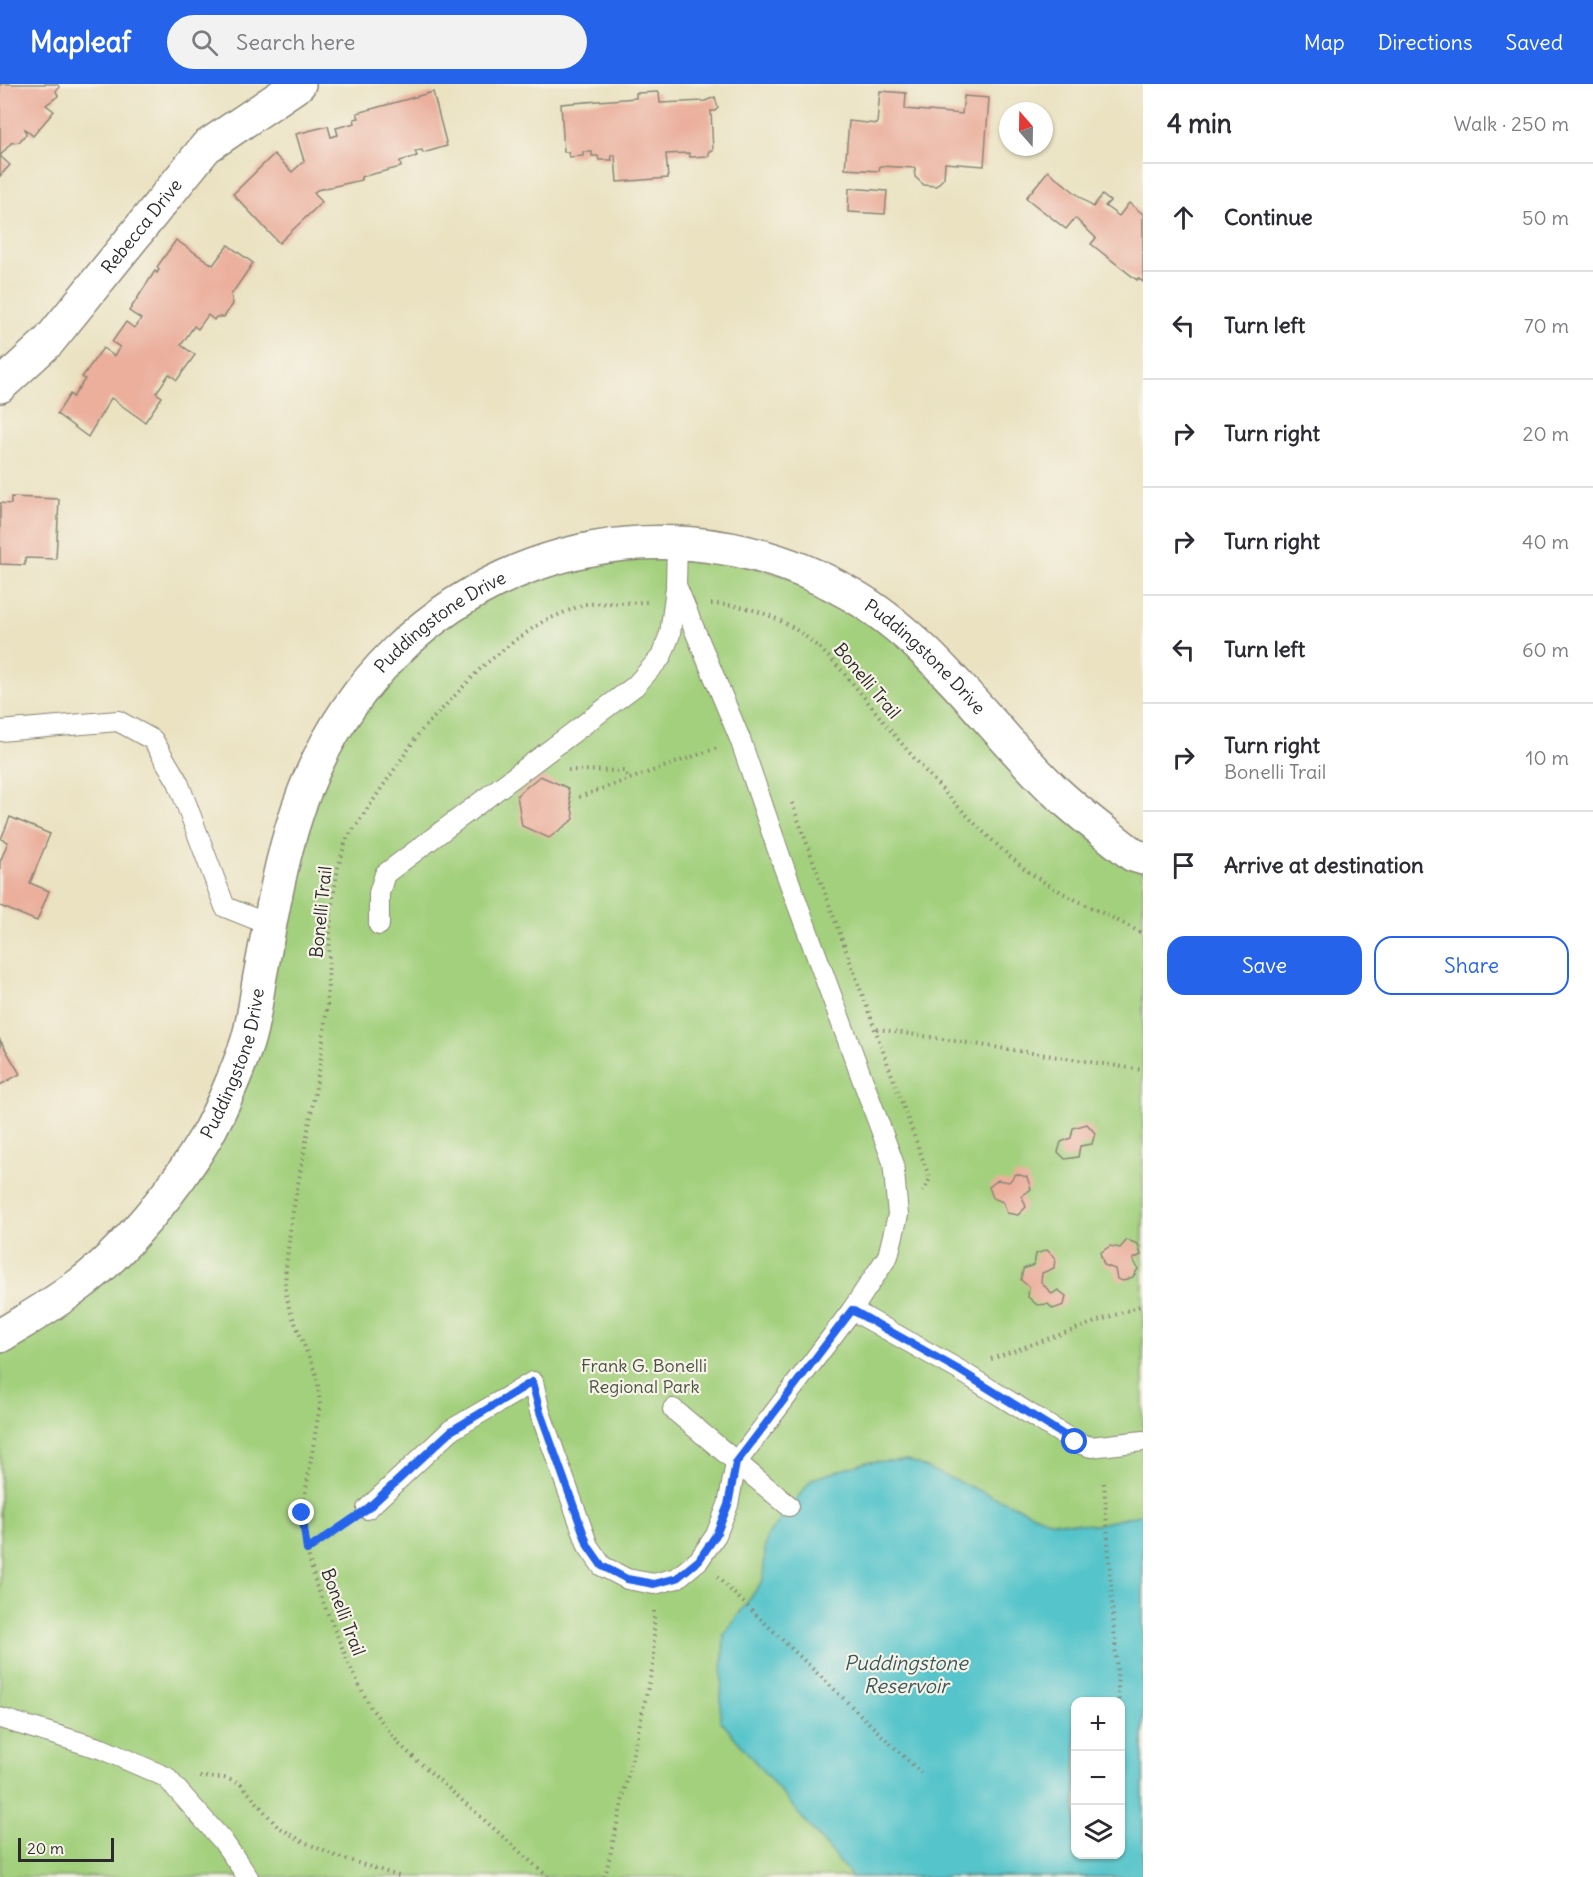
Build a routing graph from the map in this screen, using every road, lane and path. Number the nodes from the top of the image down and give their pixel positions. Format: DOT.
graph roads {
  1 [pos="299,84"];
  2 [pos="0,386"];
  3 [pos="677,544"];
  4 [pos="678,597"];
  5 [pos="0,731"];
  6 [pos="522,769"];
  7 [pos="629,779"];
  8 [pos="1143,858"];
  9 [pos="270,925"];
  10 [pos="379,925"];
  11 [pos="1143,934"];
  12 [pos="877,1029"];
  13 [pos="1143,1070"];
  14 [pos="1143,1305"];
  15 [pos="852,1310"];
  16 [pos="0,1336"];
  17 [pos="959,1370"];
  18 [pos="673,1409"];
  19 [pos="1143,1441"];
  20 [pos="736,1463"];
  21 [pos="1104,1483"];
  22 [pos="789,1506"];
  23 [pos="367,1509"];
  24 [pos="307,1550"];
  25 [pos="699,1560"];
  26 [pos="654,1584"];
  27 [pos="1119,1697"];
  28 [pos="0,1718"];
  29 [pos="921,1773"];
  30 [pos="166,1777"];
  31 [pos="248,1877"];
  32 [pos="402,1877"];
  33 [pos="548,1877"];
  34 [pos="605,1877"];
  1 -- 2 [label="street, Rebecca Drive"];
  3 -- 4 [label="lane"];
  3 -- 8 [label="street, Puddingstone Drive"];
  3 -- 9 [label="street, Puddingstone Drive"];
  4 -- 6 [label="lane"];
  4 -- 11 [label="path, Bonelli Trail"];
  4 -- 15 [label="lane"];
  4 -- 24 [label="path, Bonelli Trail"];
  5 -- 9 [label="lane"];
  6 -- 7 [label="path"];
  6 -- 10 [label="lane"];
  9 -- 16 [label="street, Puddingstone Drive"];
  12 -- 13 [label="path"];
  14 -- 17 [label="path"];
  15 -- 17 [label="lane"];
  15 -- 20 [label="lane"];
  17 -- 19 [label="lane"];
  18 -- 20 [label="lane"];
  20 -- 22 [label="lane"];
  20 -- 25 [label="lane"];
  21 -- 27 [label="path"];
  23 -- 24 [label="path"];
  23 -- 26 [label="lane"];
  24 -- 33 [label="path, Bonelli Trail"];
  25 -- 26 [label="lane"];
  25 -- 29 [label="path"];
  26 -- 34 [label="path"];
  28 -- 30 [label="lane"];
  30 -- 31 [label="lane"];
  30 -- 32 [label="path"];
}
